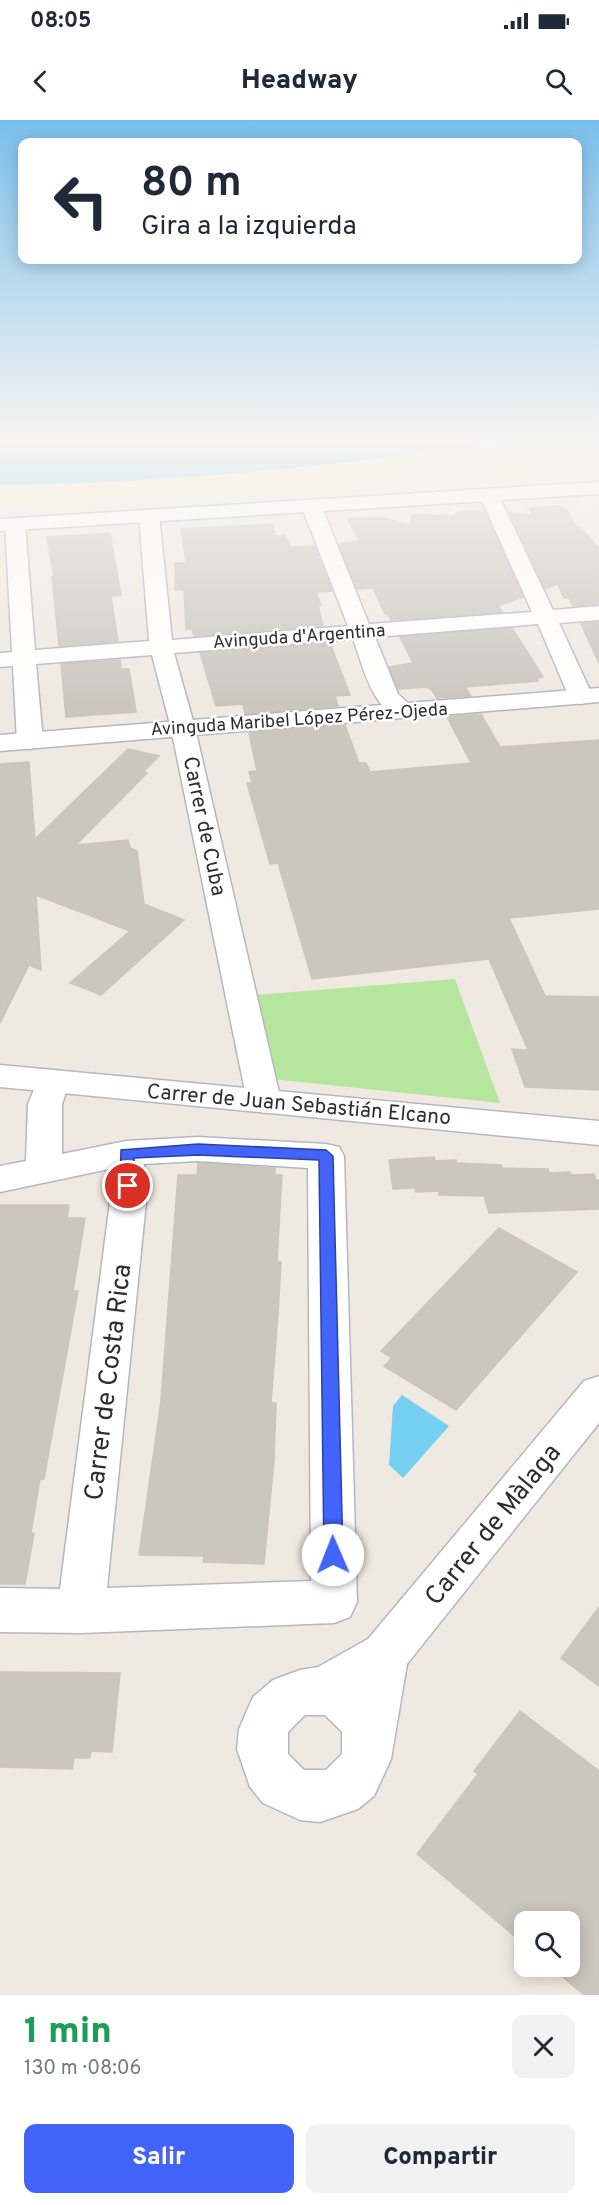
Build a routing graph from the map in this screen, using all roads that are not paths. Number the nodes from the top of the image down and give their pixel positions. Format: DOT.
graph roads {
  1 [pos="9,530"];
  2 [pos="150,530"];
  3 [pos="321,530"];
  4 [pos="507,530"];
  5 [pos="599,613"];
  6 [pos="545,616"];
  7 [pos="362,631"];
  8 [pos="161,646"];
  9 [pos="24,658"];
  10 [pos="0,660"];
  11 [pos="590,696"];
  12 [pos="405,711"];
  13 [pos="183,728"];
  14 [pos="30,741"];
  15 [pos="0,743"];
  16 [pos="0,1076"];
  17 [pos="53,1081"];
  18 [pos="264,1101"];
  19 [pos="599,1133"];
  20 [pos="126,1153"];
  21 [pos="44,1171"];
  22 [pos="0,1179"];
  23 [pos="599,1393"];
  24 [pos="0,1610"];
  25 [pos="81,1611"];
  26 [pos="385,1655"];
  27 [pos="323,1691"];
  28 [pos="369,1741"];
  1 -- 9 [label="street"];
  2 -- 8 [label="street, Carrer de Cuba"];
  3 -- 7 [label="street"];
  4 -- 6 [label="street"];
  5 -- 6 [label="street, Avinguda d'Argentina"];
  6 -- 7 [label="street, Avinguda d'Argentina"];
  6 -- 11 [label="street"];
  7 -- 8 [label="street, Avinguda d'Argentina"];
  7 -- 12 [label="street"];
  8 -- 9 [label="street, Avinguda d'Argentina"];
  8 -- 13 [label="street, Carrer de Cuba"];
  9 -- 10 [label="street, Avinguda d'Argentina"];
  9 -- 14 [label="street"];
  11 -- 12 [label="street, Avinguda Maribel López Pérez-Ojeda"];
  12 -- 13 [label="street, Avinguda Maribel López Pérez-Ojeda"];
  13 -- 14 [label="street, Avinguda Maribel López Pérez-Ojeda"];
  13 -- 18 [label="street, Carrer de Cuba"];
  14 -- 15 [label="street, Avinguda Maribel López Pérez-Ojeda"];
  16 -- 17 [label="street, Carrer de Juan Sebastián Elcano"];
  17 -- 18 [label="street, Carrer de Juan Sebastián Elcano"];
  17 -- 21 [label="street"];
  18 -- 19 [label="street, Carrer de Juan Sebastián Elcano"];
  20 -- 21 [label="street"];
  20 -- 25 [label="street, Carrer de Costa Rica"];
  20 -- 25 [label="street"];
  21 -- 22 [label="street"];
  23 -- 26 [label="street, Carrer de Màlaga"];
  24 -- 25 [label="street"];
  26 -- 27 [label="street, Carrer de Màlaga"];
  26 -- 28 [label="street, Carrer de Màlaga"];
  27 -- 28 [label="street"];
  27 -- 28 [label="street"];
}
